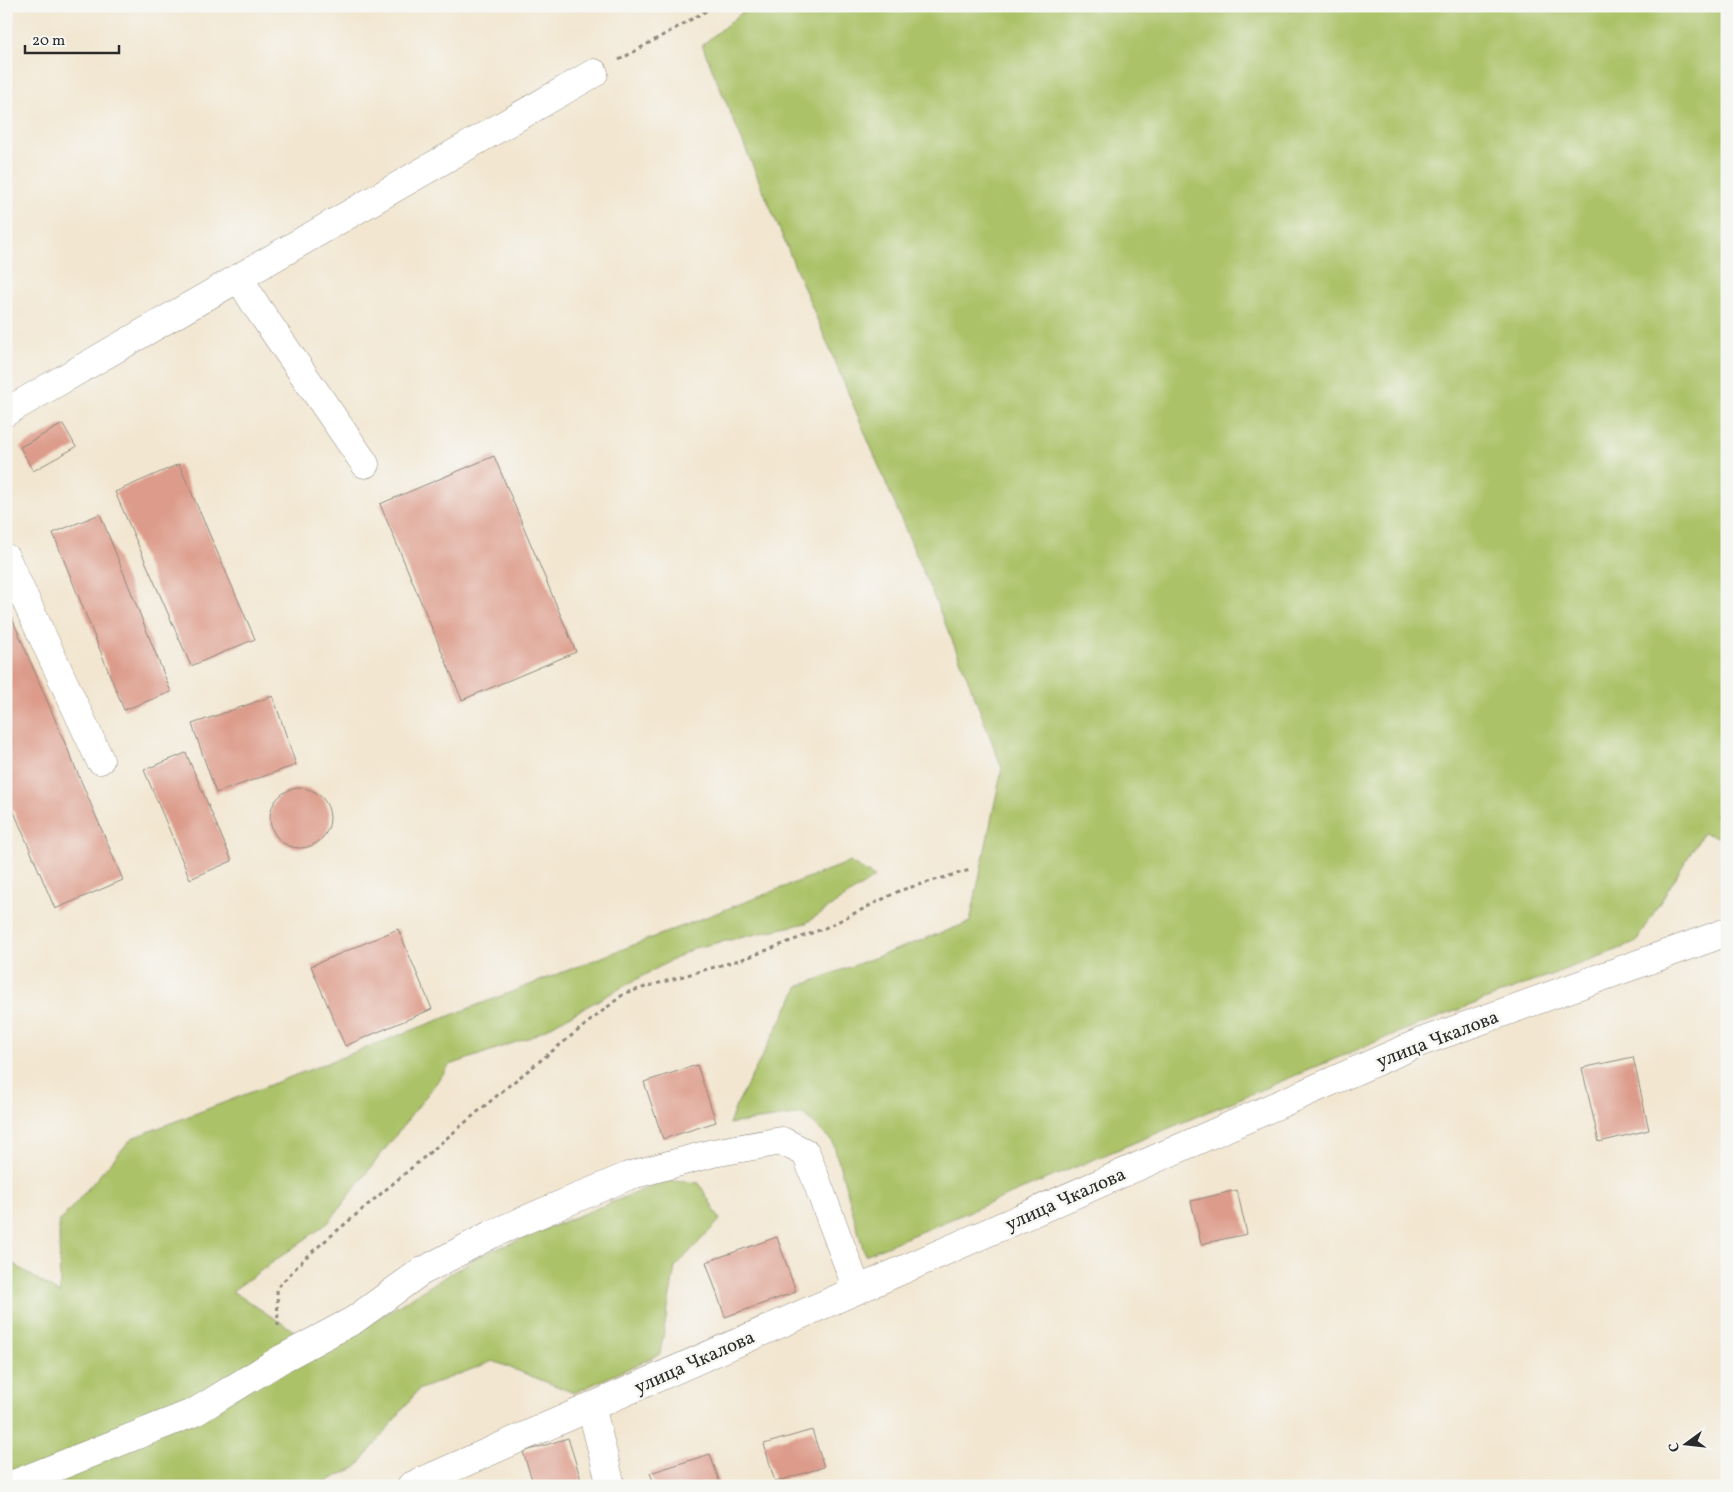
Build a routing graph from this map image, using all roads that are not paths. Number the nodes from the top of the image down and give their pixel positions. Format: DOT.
graph roads {
  1 [pos="594,73"];
  2 [pos="239,278"];
  3 [pos="6,412"];
  4 [pos="365,464"];
  5 [pos="6,558"];
  6 [pos="100,760"];
  7 [pos="1727,932"];
  8 [pos="857,1289"];
  9 [pos="591,1406"];
  10 [pos="9,1486"];
  11 [pos="411,1486"];
  12 [pos="612,1486"];
  1 -- 2 [label="street"];
  2 -- 3 [label="street"];
  2 -- 4 [label="street"];
  5 -- 6 [label="street"];
  7 -- 8 [label="street, улица Чкалова"];
  8 -- 9 [label="street, улица Чкалова"];
  8 -- 10 [label="street"];
  9 -- 11 [label="street, улица Чкалова"];
  9 -- 12 [label="street"];
}
